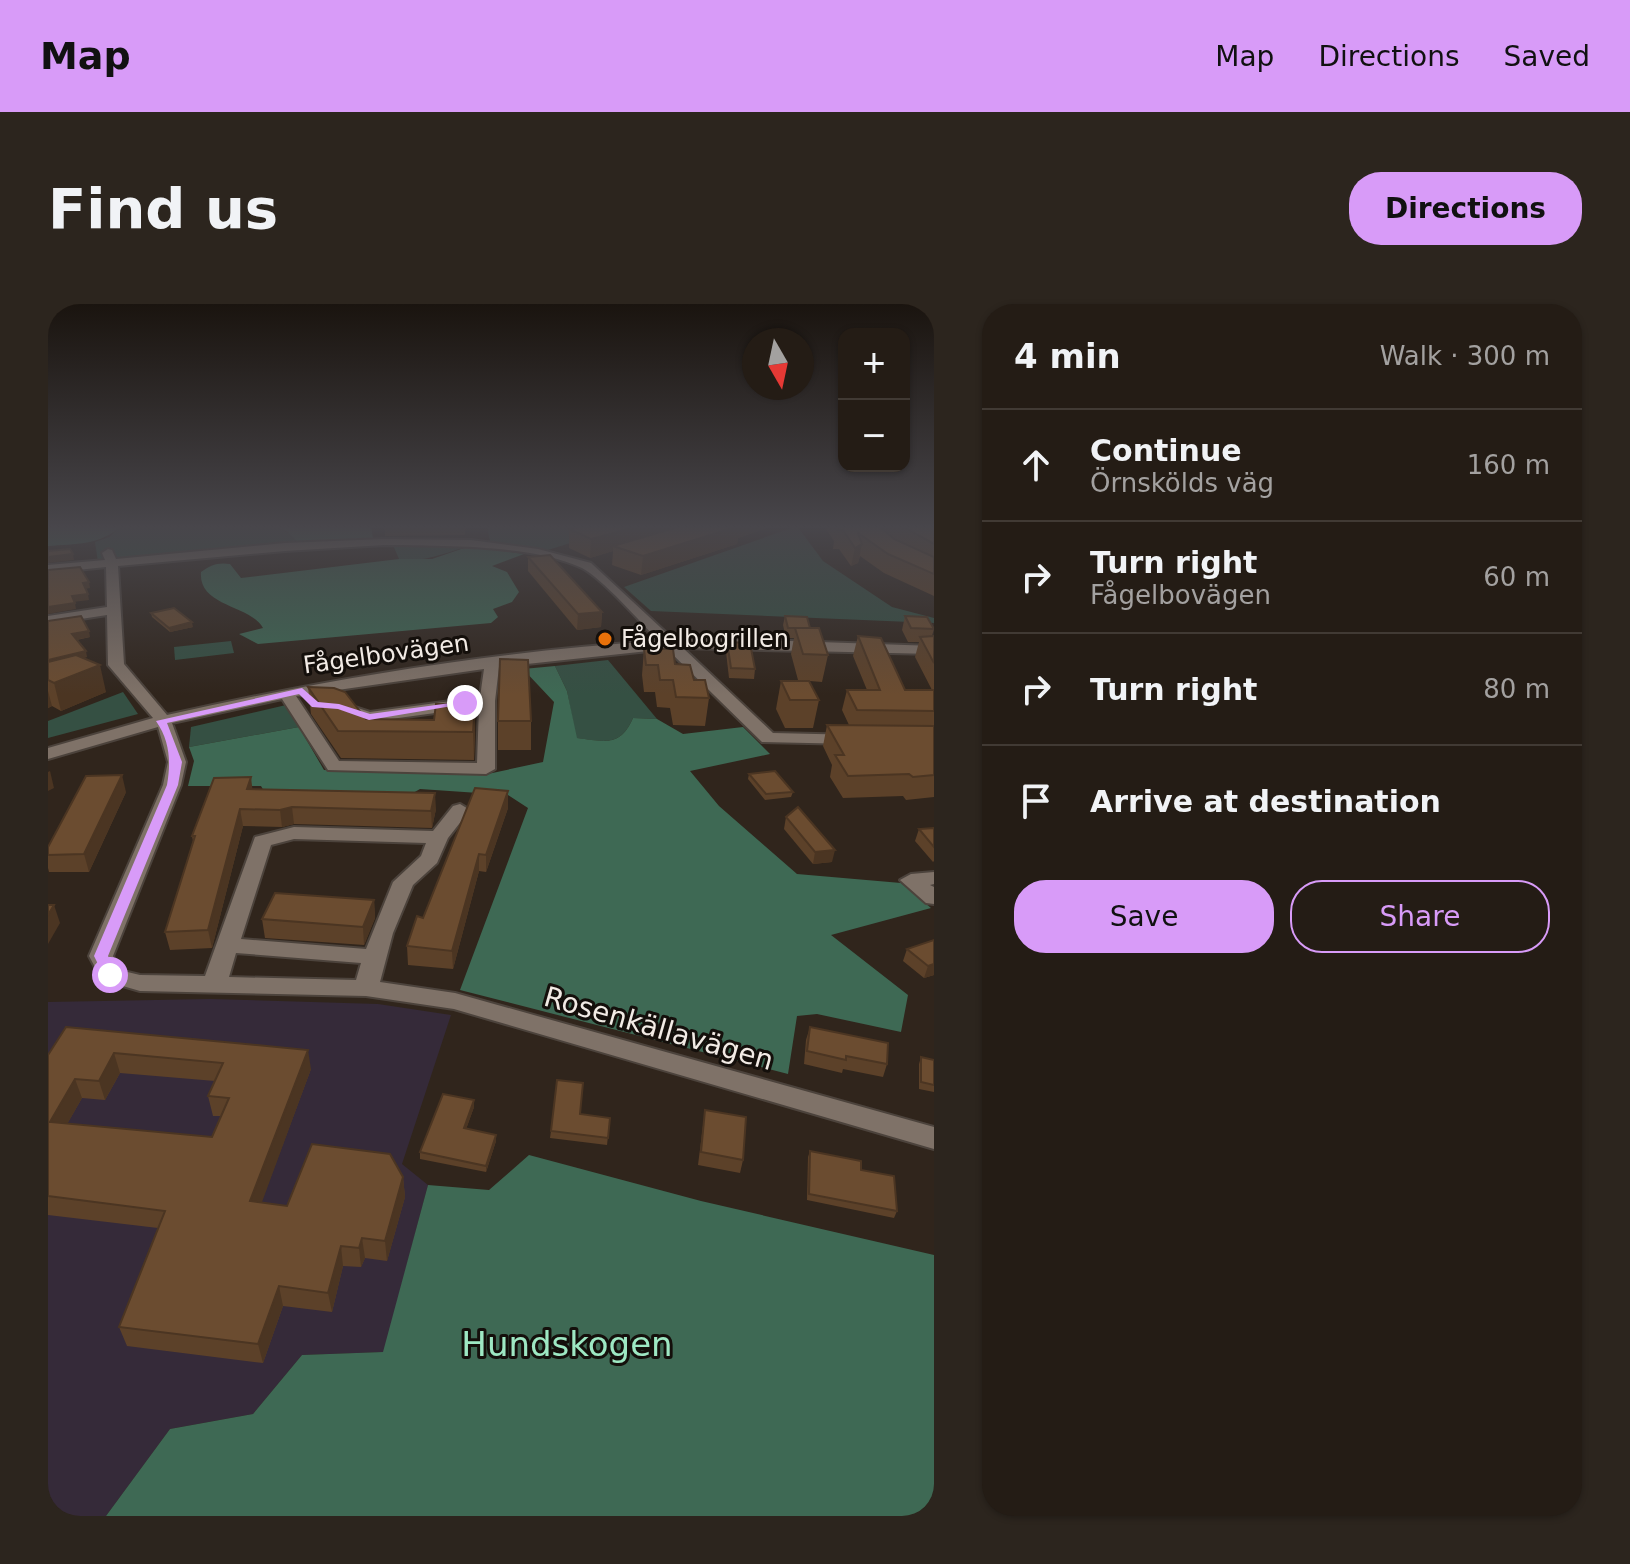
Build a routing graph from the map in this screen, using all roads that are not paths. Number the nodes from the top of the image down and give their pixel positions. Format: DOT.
graph roads {
  1 [pos="111,583"];
  2 [pos="606,583"];
  3 [pos="112,610"];
  4 [pos="48,620"];
  5 [pos="671,644"];
  6 [pos="934,650"];
  7 [pos="492,663"];
  8 [pos="294,692"];
  9 [pos="487,701"];
  10 [pos="161,721"];
  11 [pos="874,739"];
  12 [pos="48,754"];
  13 [pos="460,810"];
  14 [pos="438,837"];
  15 [pos="934,878"];
  16 [pos="934,898"];
  17 [pos="227,945"];
  18 [pos="375,957"];
  19 [pos="214,985"];
  20 [pos="366,988"];
  21 [pos="934,1138"];
  1 -- 3 [label="street"];
  2 -- 5 [label="street"];
  3 -- 4 [label="street"];
  3 -- 10 [label="street"];
  5 -- 6 [label="street, Fågelbovägen"];
  5 -- 7 [label="street, Fågelbovägen"];
  5 -- 11 [label="street"];
  7 -- 8 [label="street, Fågelbovägen"];
  7 -- 9 [label="street, Fågelbovägen"];
  8 -- 9 [label="street"];
  8 -- 9 [label="street, Fågelbovägen"];
  8 -- 10 [label="street, Fågelbovägen"];
  10 -- 12 [label="street, Fågelbovägen"];
  10 -- 19 [label="street, Rosenkällavägen"];
  13 -- 14 [label="street"];
  14 -- 17 [label="street"];
  14 -- 18 [label="street"];
  15 -- 16 [label="street"];
  17 -- 18 [label="street"];
  17 -- 19 [label="street"];
  18 -- 20 [label="street"];
  19 -- 20 [label="street, Rosenkällavägen"];
  20 -- 21 [label="street, Rosenkällavägen"];
}
